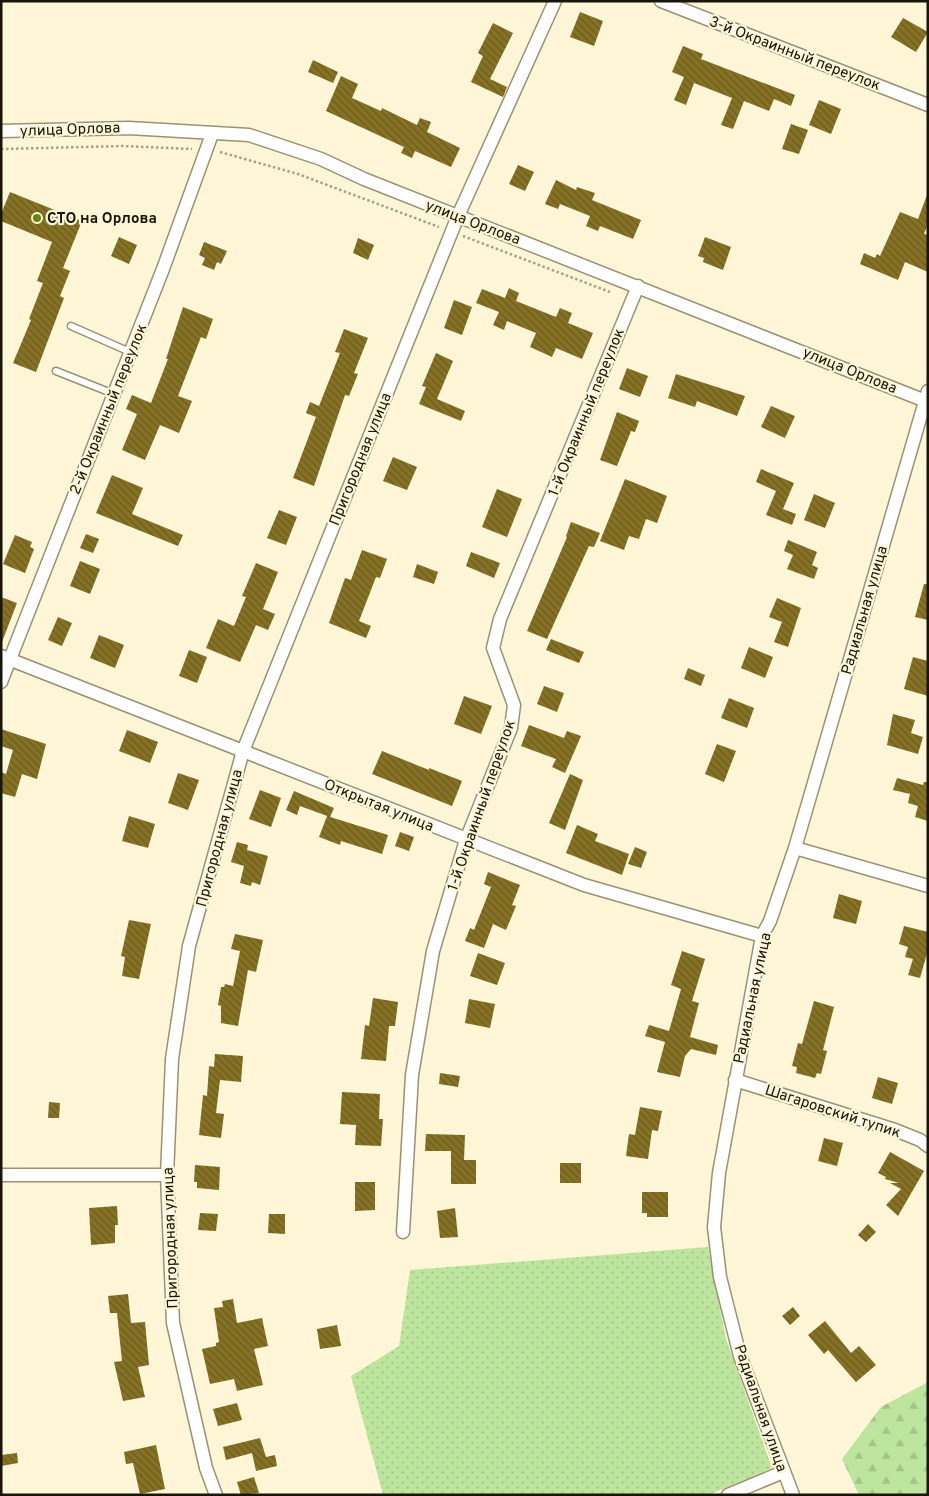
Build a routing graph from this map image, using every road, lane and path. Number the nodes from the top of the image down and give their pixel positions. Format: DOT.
graph roads {
  1 [pos="555,1"];
  2 [pos="662,1"];
  3 [pos="928,105"];
  4 [pos="1,131"];
  5 [pos="212,134"];
  6 [pos="1,149"];
  7 [pos="208,149"];
  8 [pos="458,216"];
  9 [pos="451,232"];
  10 [pos="638,286"];
  11 [pos="632,299"];
  12 [pos="71,326"];
  13 [pos="130,352"];
  14 [pos="56,371"];
  15 [pos="114,394"];
  16 [pos="927,398"];
  17 [pos="5,657"];
  18 [pos="1,682"];
  19 [pos="243,751"];
  20 [pos="466,840"];
  21 [pos="795,848"];
  22 [pos="928,886"];
  23 [pos="762,936"];
  24 [pos="735,1080"];
  25 [pos="928,1146"];
  26 [pos="1,1175"];
  27 [pos="167,1175"];
  28 [pos="403,1232"];
  29 [pos="782,1472"];
  30 [pos="216,1495"];
  31 [pos="728,1495"];
  32 [pos="793,1495"];
  1 -- 8 [label="street"];
  2 -- 3 [label="street, 3-й Окраинный переулок"];
  4 -- 5 [label="street, улица Орлова"];
  5 -- 7 [label="street, 2-й Окраинный переулок"];
  5 -- 8 [label="street, улица Орлова"];
  6 -- 7 [label="path"];
  7 -- 9 [label="path"];
  7 -- 13 [label="street, 2-й Окраинный переулок"];
  8 -- 9 [label="street, Пригородная улица"];
  8 -- 10 [label="street, улица Орлова"];
  9 -- 11 [label="path"];
  9 -- 19 [label="street, Пригородная улица"];
  10 -- 11 [label="street, 1-й Окраинный переулок"];
  10 -- 16 [label="street, улица Орлова"];
  11 -- 20 [label="street, 1-й Окраинный переулок"];
  12 -- 13 [label="lane"];
  13 -- 15 [label="street, 2-й Окраинный переулок"];
  14 -- 15 [label="lane"];
  15 -- 17 [label="street, 2-й Окраинный переулок"];
  16 -- 21 [label="street, Радиальная улица"];
  17 -- 18 [label="street, 2-й Окраинный переулок"];
  17 -- 19 [label="street, Открытая улица"];
  19 -- 20 [label="street, Открытая улица"];
  19 -- 27 [label="street, Пригородная улица"];
  20 -- 23 [label="street, Открытая улица"];
  20 -- 28 [label="street, 1-й Окраинный переулок"];
  21 -- 22 [label="street"];
  21 -- 23 [label="street, Радиальная улица"];
  23 -- 24 [label="street, Радиальная улица"];
  24 -- 25 [label="street, Шагаровский тупик"];
  24 -- 29 [label="street, Радиальная улица"];
  26 -- 27 [label="street"];
  27 -- 30 [label="street, Пригородная улица"];
  29 -- 31 [label="street"];
  29 -- 32 [label="street, Радиальная улица"];
}
